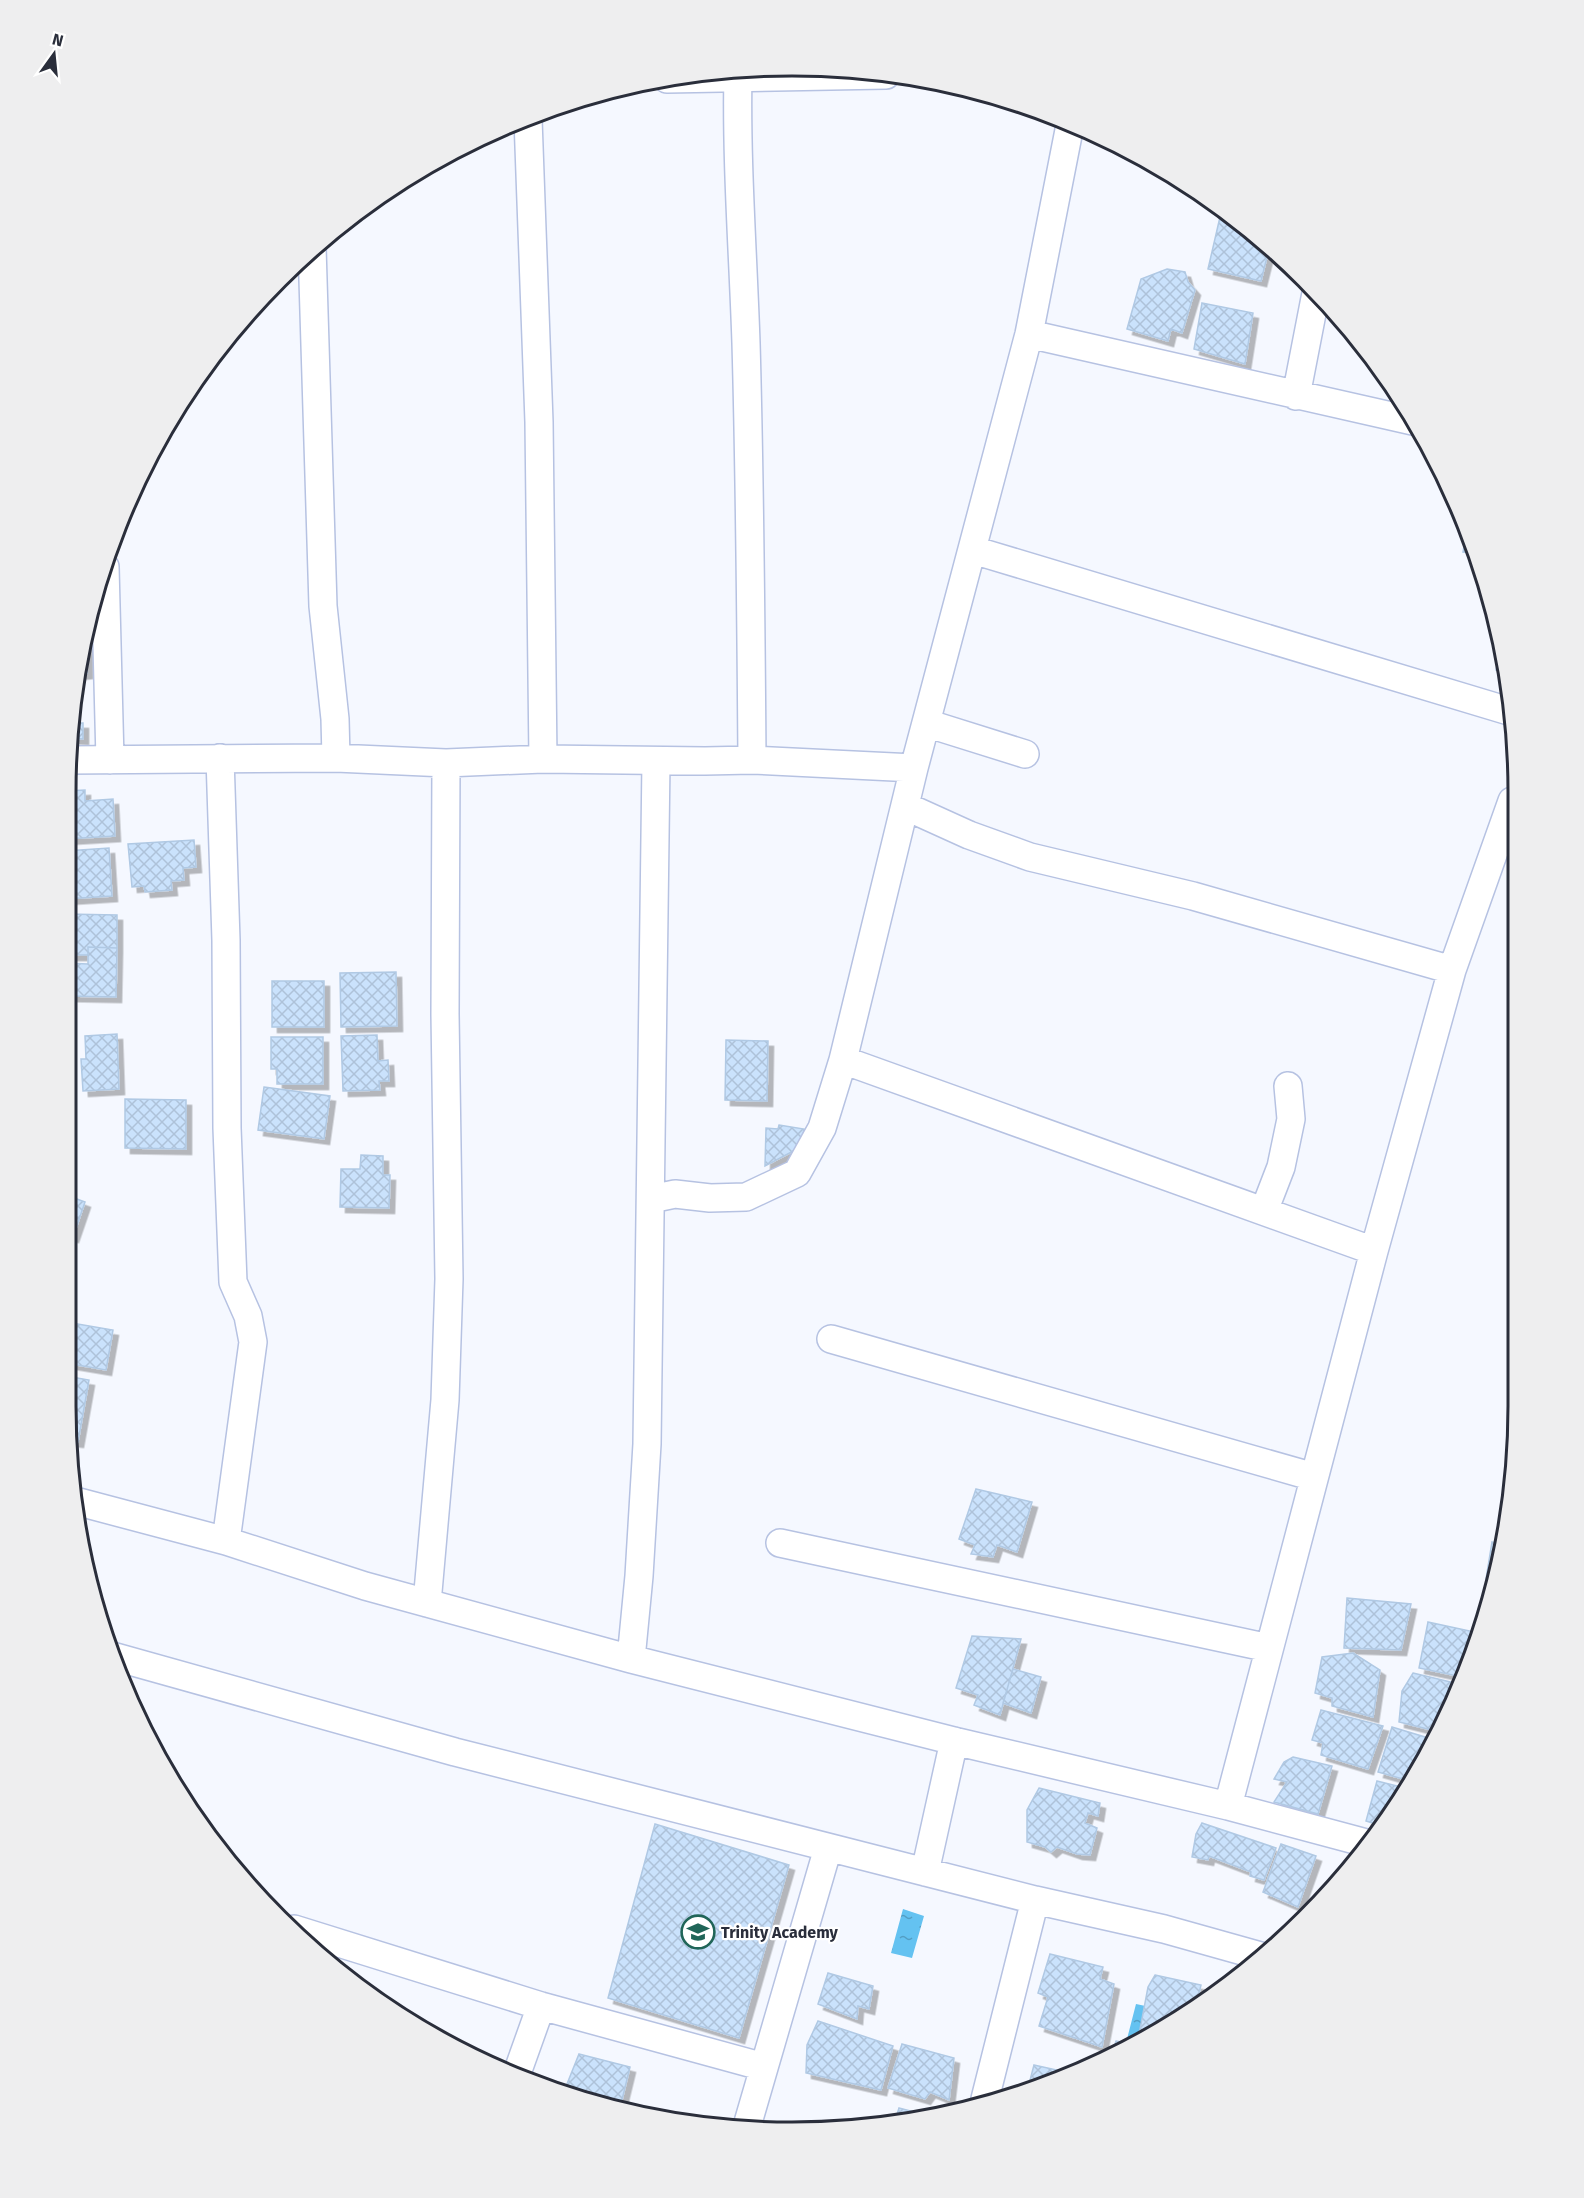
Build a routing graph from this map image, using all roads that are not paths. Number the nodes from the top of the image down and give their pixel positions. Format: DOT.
graph roads {
  1 [pos="738,79"];
  2 [pos="528,127"];
  3 [pos="1069,132"];
  4 [pos="312,261"];
  5 [pos="1314,303"];
  6 [pos="1029,334"];
  7 [pos="1296,396"];
  8 [pos="1402,419"];
  9 [pos="973,550"];
  10 [pos="106,591"];
  11 [pos="1502,709"];
  12 [pos="926,723"];
  13 [pos="1025,754"];
  14 [pos="219,758"];
  15 [pos="336,758"];
  16 [pos="543,759"];
  17 [pos="77,760"];
  18 [pos="110,760"];
  19 [pos="752,760"];
  20 [pos="656,761"];
  21 [pos="446,763"];
  22 [pos="914,768"];
  23 [pos="905,806"];
  24 [pos="1508,812"];
  25 [pos="1452,970"];
  26 [pos="843,1060"];
  27 [pos="1288,1086"];
  28 [pos="651,1199"];
  29 [pos="1264,1211"];
  30 [pos="1374,1251"];
  31 [pos="831,1339"];
  32 [pos="1314,1477"];
  33 [pos="84,1503"];
  34 [pos="225,1541"];
  35 [pos="780,1543"];
  36 [pos="427,1603"];
  37 [pos="1269,1648"];
  38 [pos="123,1659"];
  39 [pos="630,1659"];
  40 [pos="954,1741"];
  41 [pos="1228,1806"];
  42 [pos="1360,1841"];
  43 [pos="828,1848"];
  44 [pos="925,1872"];
  45 [pos="1035,1900"];
  46 [pos="309,1934"];
  47 [pos="1252,1954"];
  48 [pos="541,2006"];
  49 [pos="519,2067"];
  50 [pos="764,2067"];
  51 [pos="987,2094"];
  52 [pos="749,2120"];
  1 -- 19 [label="street"];
  2 -- 16 [label="street"];
  3 -- 6 [label="street"];
  4 -- 15 [label="street"];
  5 -- 7 [label="street"];
  6 -- 7 [label="street"];
  6 -- 9 [label="street"];
  7 -- 8 [label="street"];
  9 -- 11 [label="street"];
  9 -- 12 [label="street"];
  10 -- 18 [label="street"];
  12 -- 13 [label="street"];
  12 -- 22 [label="street"];
  14 -- 15 [label="street"];
  14 -- 18 [label="street"];
  14 -- 34 [label="street"];
  15 -- 21 [label="street"];
  16 -- 20 [label="street"];
  16 -- 21 [label="street"];
  17 -- 18 [label="street"];
  19 -- 20 [label="street"];
  19 -- 22 [label="street"];
  20 -- 28 [label="street"];
  21 -- 36 [label="street"];
  22 -- 23 [label="street"];
  23 -- 25 [label="street"];
  23 -- 26 [label="street"];
  24 -- 25 [label="street"];
  25 -- 30 [label="street"];
  26 -- 28 [label="street"];
  26 -- 29 [label="street"];
  27 -- 29 [label="street"];
  28 -- 39 [label="street"];
  29 -- 30 [label="street"];
  30 -- 32 [label="street"];
  31 -- 32 [label="street"];
  32 -- 37 [label="street"];
  33 -- 34 [label="street"];
  34 -- 36 [label="street"];
  35 -- 37 [label="street"];
  36 -- 39 [label="street"];
  37 -- 41 [label="street"];
  38 -- 43 [label="street"];
  39 -- 40 [label="street"];
  40 -- 41 [label="street"];
  40 -- 44 [label="street"];
  41 -- 42 [label="street"];
  43 -- 44 [label="street"];
  43 -- 50 [label="street"];
  44 -- 45 [label="street"];
  45 -- 47 [label="street"];
  45 -- 51 [label="street"];
  46 -- 48 [label="street"];
  48 -- 49 [label="street"];
  48 -- 50 [label="street"];
  50 -- 52 [label="street"];
}
